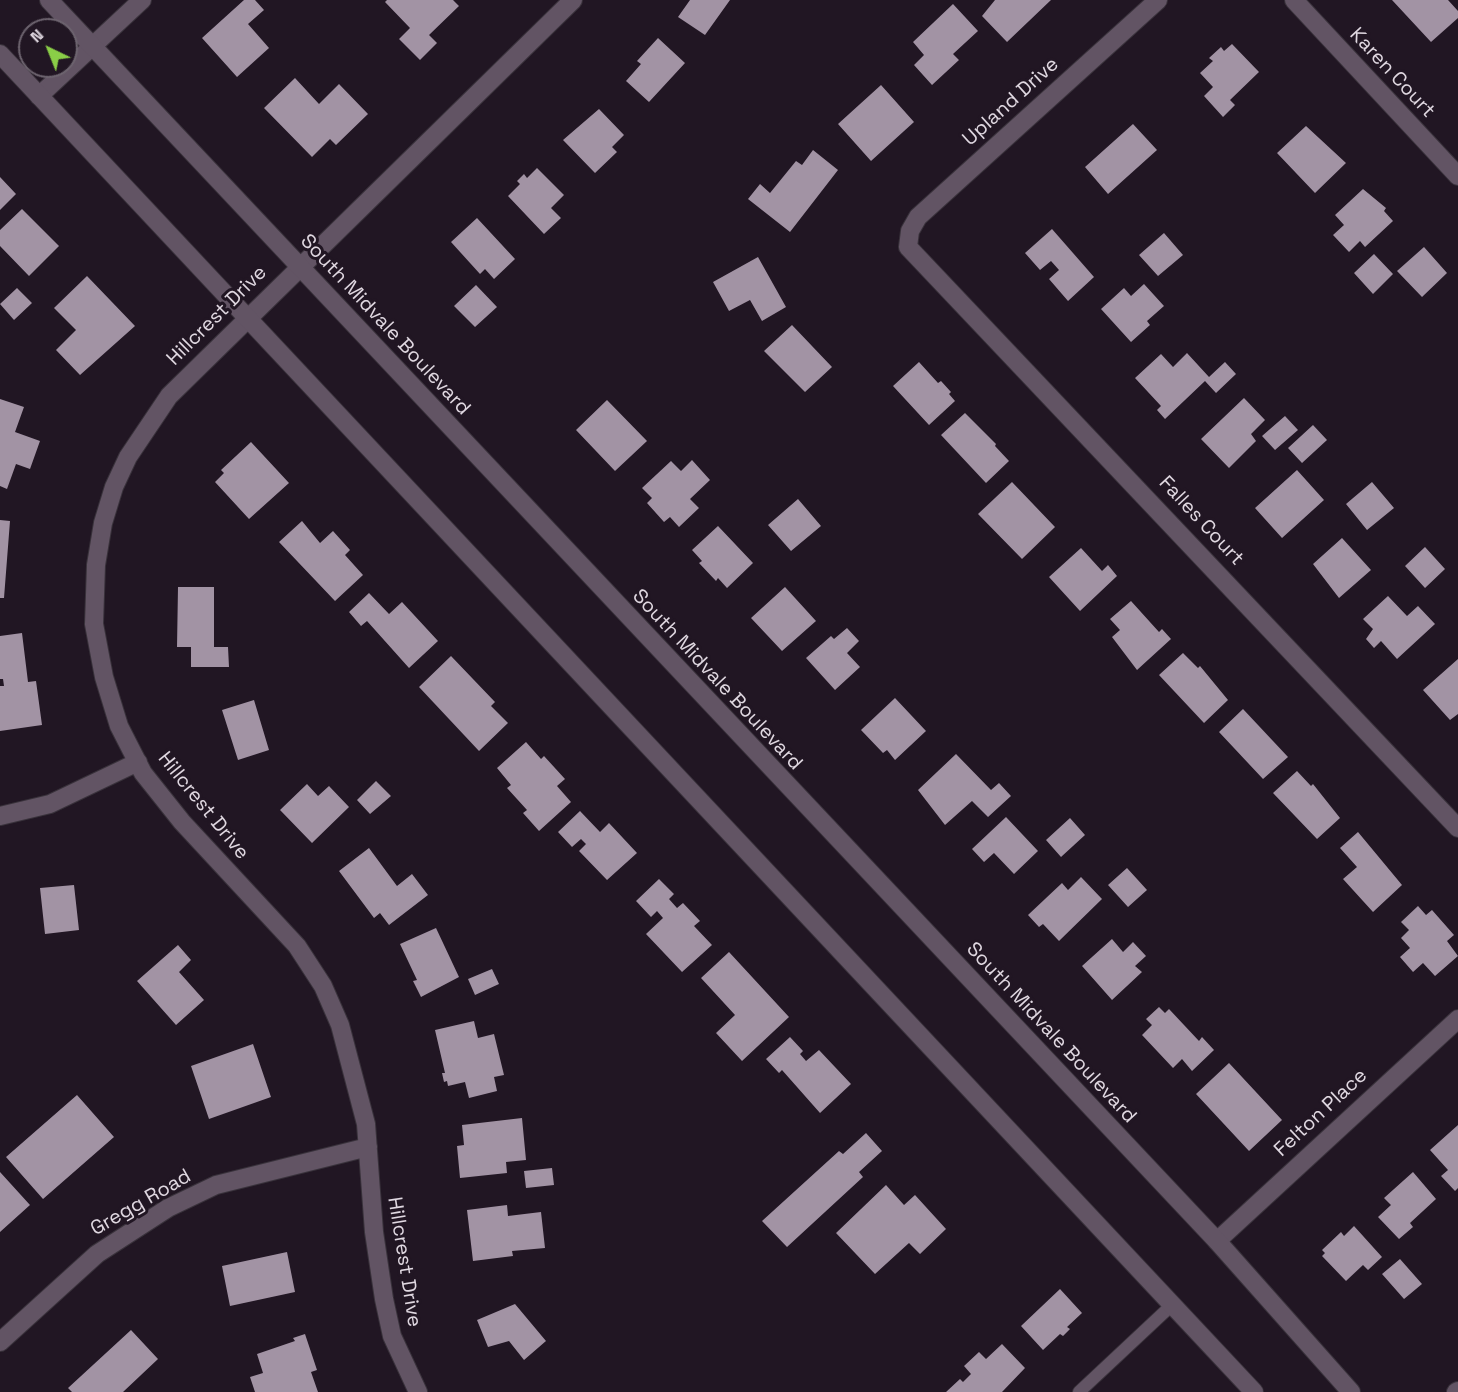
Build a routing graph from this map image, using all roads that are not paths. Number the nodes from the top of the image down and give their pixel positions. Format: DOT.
graph roads {
  1 [pos="48,0"];
  2 [pos="142,0"];
  3 [pos="573,0"];
  4 [pos="1158,0"];
  5 [pos="1294,0"];
  6 [pos="92,46"];
  7 [pos="0,54"];
  8 [pos="39,96"];
  9 [pos="1458,176"];
  10 [pos="908,247"];
  11 [pos="300,265"];
  12 [pos="248,319"];
  13 [pos="138,762"];
  14 [pos="0,816"];
  15 [pos="1458,828"];
  16 [pos="1458,1019"];
  17 [pos="368,1147"];
  18 [pos="1217,1241"];
  19 [pos="1173,1304"];
  20 [pos="0,1342"];
  21 [pos="418,1392"];
  22 [pos="1079,1392"];
  23 [pos="1254,1392"];
  24 [pos="1351,1392"];
  1 -- 6 [label="street, South Midvale Boulevard"];
  2 -- 6 [label="street"];
  3 -- 11 [label="street, Hillcrest Drive"];
  4 -- 10 [label="street, Upland Drive"];
  5 -- 9 [label="street, Karen Court"];
  6 -- 8 [label="street"];
  6 -- 11 [label="street, South Midvale Boulevard"];
  7 -- 8 [label="street"];
  8 -- 12 [label="street"];
  10 -- 15 [label="street, Falles Court"];
  11 -- 12 [label="street, Hillcrest Drive"];
  11 -- 18 [label="street, South Midvale Boulevard"];
  12 -- 13 [label="street, Hillcrest Drive"];
  12 -- 19 [label="street"];
  13 -- 14 [label="street"];
  13 -- 17 [label="street, Hillcrest Drive"];
  16 -- 18 [label="street, Felton Place"];
  17 -- 20 [label="street, Gregg Road"];
  17 -- 21 [label="street, Hillcrest Drive"];
  18 -- 24 [label="street, South Midvale Boulevard"];
  19 -- 22 [label="lane"];
  19 -- 23 [label="street"];
}
